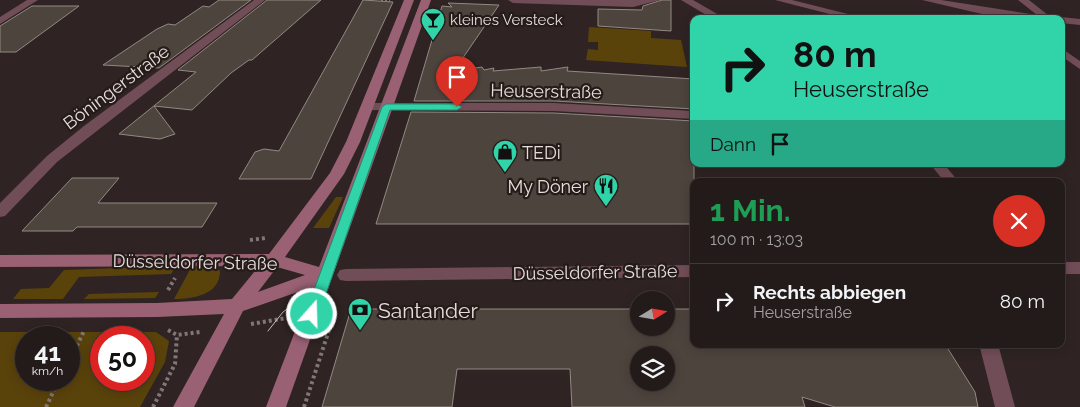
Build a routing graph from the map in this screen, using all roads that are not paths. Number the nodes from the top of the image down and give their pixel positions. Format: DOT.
graph roads {
  1 [pos="33,0"];
  2 [pos="260,0"];
  3 [pos="409,0"];
  4 [pos="426,0"];
  5 [pos="513,0"];
  6 [pos="655,0"];
  7 [pos="686,0"];
  8 [pos="780,0"];
  9 [pos="928,0"];
  10 [pos="993,0"];
  11 [pos="1024,0"];
  12 [pos="714,15"];
  13 [pos="846,15"];
  14 [pos="1003,15"];
  15 [pos="1015,15"];
  16 [pos="1043,15"];
  17 [pos="0,21"];
  18 [pos="1065,21"];
  19 [pos="1078,23"];
  20 [pos="1065,51"];
  21 [pos="1080,52"];
  22 [pos="1065,54"];
  23 [pos="1080,66"];
  24 [pos="368,107"];
  25 [pos="386,107"];
  26 [pos="690,115"];
  27 [pos="940,167"];
  28 [pos="949,178"];
  29 [pos="0,212"];
  30 [pos="273,260"];
  31 [pos="0,261"];
  32 [pos="1065,268"];
  33 [pos="1080,268"];
  34 [pos="690,271"];
  35 [pos="346,275"];
  36 [pos="326,276"];
  37 [pos="236,306"];
  38 [pos="0,310"];
  39 [pos="990,348"];
  40 [pos="183,407"];
  41 [pos="276,407"];
  42 [pos="1005,407"];
  1 -- 17 [label="street"];
  2 -- 29 [label="street, Böningerstraße"];
  3 -- 24 [label="main road"];
  4 -- 25 [label="main road"];
  5 -- 6 [label="street"];
  7 -- 12 [label="street"];
  8 -- 13 [label="street"];
  9 -- 14 [label="street"];
  10 -- 15 [label="street"];
  11 -- 16 [label="street"];
  18 -- 19 [label="street"];
  20 -- 21 [label="street"];
  22 -- 23 [label="street"];
  24 -- 25 [label="street, Heuserstraße"];
  24 -- 30 [label="main road"];
  25 -- 26 [label="street, Heuserstraße"];
  25 -- 36 [label="main road"];
  27 -- 28 [label="street"];
  30 -- 31 [label="main road, Düsseldorfer Straße"];
  30 -- 36 [label="main road, Düsseldorfer Straße"];
  30 -- 37 [label="main road"];
  32 -- 33 [label="street"];
  34 -- 35 [label="street, Düsseldorfer Straße"];
  36 -- 37 [label="main road, Düsseldorfer Straße"];
  36 -- 41 [label="main road"];
  37 -- 38 [label="main road, Düsseldorfer Straße"];
  37 -- 40 [label="main road"];
  39 -- 42 [label="street"];
}
